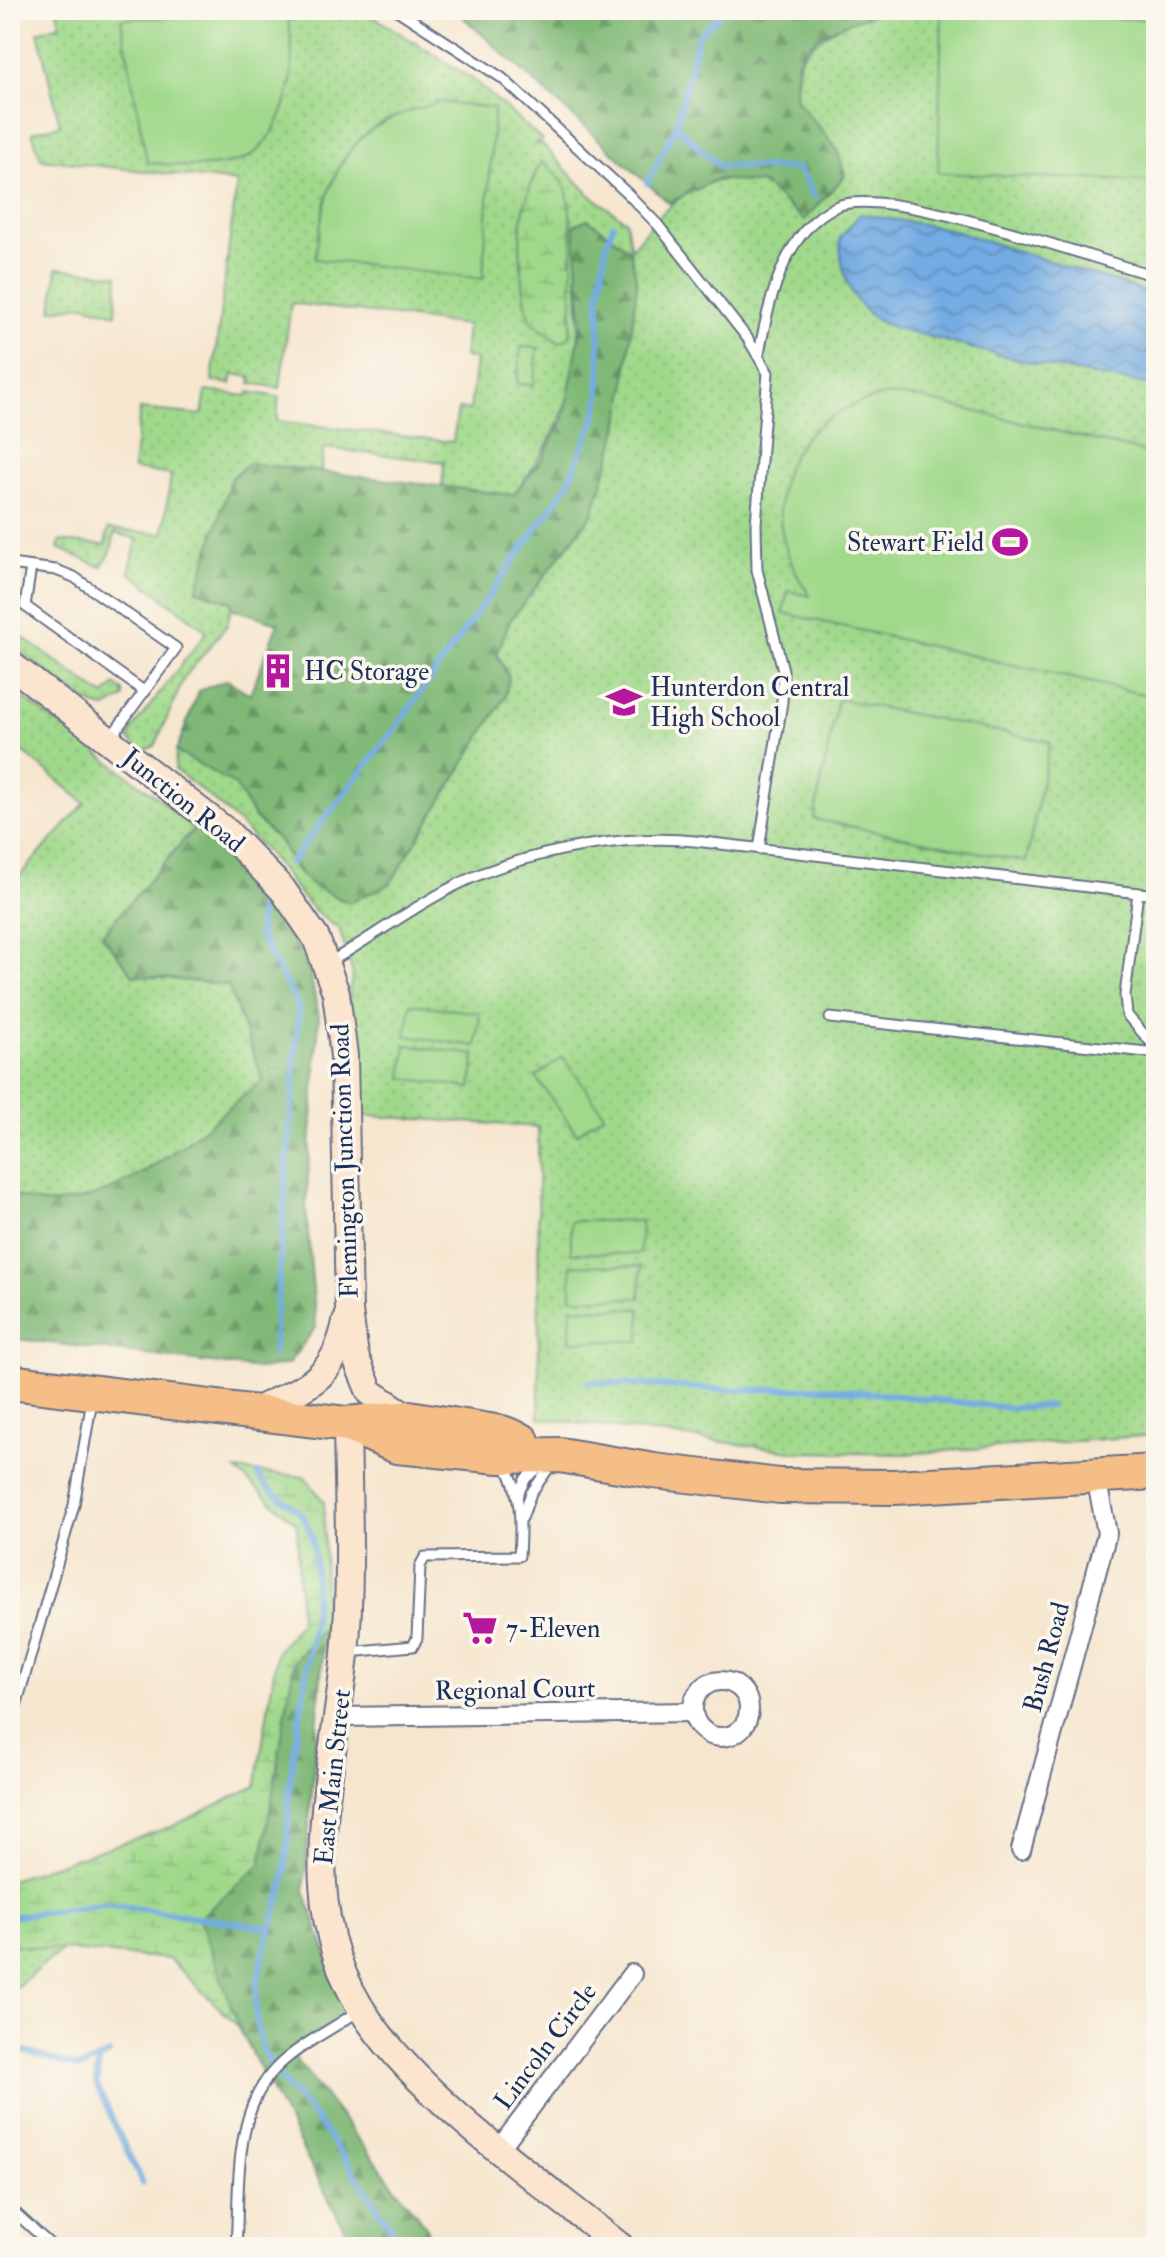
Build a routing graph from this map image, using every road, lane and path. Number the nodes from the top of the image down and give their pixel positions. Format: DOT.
graph roads {
  1 [pos="397,10"];
  2 [pos="1156,276"];
  3 [pos="759,354"];
  4 [pos="10,564"];
  5 [pos="31,567"];
  6 [pos="10,664"];
  7 [pos="145,692"];
  8 [pos="109,740"];
  9 [pos="759,849"];
  10 [pos="1138,893"];
  11 [pos="1156,895"];
  12 [pos="328,963"];
  13 [pos="830,1018"];
  14 [pos="1156,1050"];
  15 [pos="349,1311"];
  16 [pos="10,1382"];
  17 [pos="93,1393"];
  18 [pos="251,1413"];
  19 [pos="409,1418"];
  20 [pos="347,1424"];
  21 [pos="560,1455"];
  22 [pos="499,1456"];
  23 [pos="1156,1472"];
  24 [pos="1096,1477"];
  25 [pos="517,1496"];
  26 [pos="521,1521"];
  27 [pos="345,1652"];
  28 [pos="693,1712"];
  29 [pos="338,1717"];
  30 [pos="10,1727"];
  31 [pos="1021,1850"];
  32 [pos="632,1974"];
  33 [pos="361,2009"];
  34 [pos="499,2149"];
  35 [pos="10,2208"];
  36 [pos="53,2247"];
  37 [pos="236,2247"];
  38 [pos="621,2247"];
  1 -- 3 [label="lane"];
  2 -- 3 [label="lane"];
  3 -- 9 [label="lane"];
  4 -- 5 [label="lane"];
  5 -- 7 [label="lane"];
  5 -- 7 [label="lane"];
  6 -- 8 [label="street, Junction Road"];
  7 -- 8 [label="lane"];
  8 -- 12 [label="street, Junction Road"];
  9 -- 10 [label="lane"];
  9 -- 12 [label="lane"];
  10 -- 11 [label="lane"];
  10 -- 14 [label="lane"];
  12 -- 15 [label="street, Flemington Junction Road"];
  13 -- 14 [label="lane"];
  15 -- 18 [label="street"];
  15 -- 19 [label="street"];
  16 -- 17 [label="highway"];
  17 -- 18 [label="highway"];
  17 -- 30 [label="lane"];
  18 -- 20 [label="highway"];
  19 -- 20 [label="highway"];
  19 -- 21 [label="highway"];
  20 -- 22 [label="highway"];
  20 -- 27 [label="street, East Main Street"];
  21 -- 22 [label="highway"];
  21 -- 24 [label="highway"];
  21 -- 25 [label="lane"];
  21 -- 26 [label="lane"];
  22 -- 25 [label="lane"];
  23 -- 24 [label="highway"];
  24 -- 31 [label="street, Bush Road"];
  25 -- 26 [label="lane"];
  26 -- 27 [label="lane"];
  27 -- 29 [label="street, East Main Street"];
  28 -- 29 [label="street, Regional Court"];
  29 -- 33 [label="street, East Main Street"];
  32 -- 34 [label="street, Lincoln Circle"];
  33 -- 34 [label="street, East Main Street"];
  33 -- 37 [label="lane"];
  34 -- 38 [label="street, East Main Street"];
  35 -- 36 [label="lane"];
}
